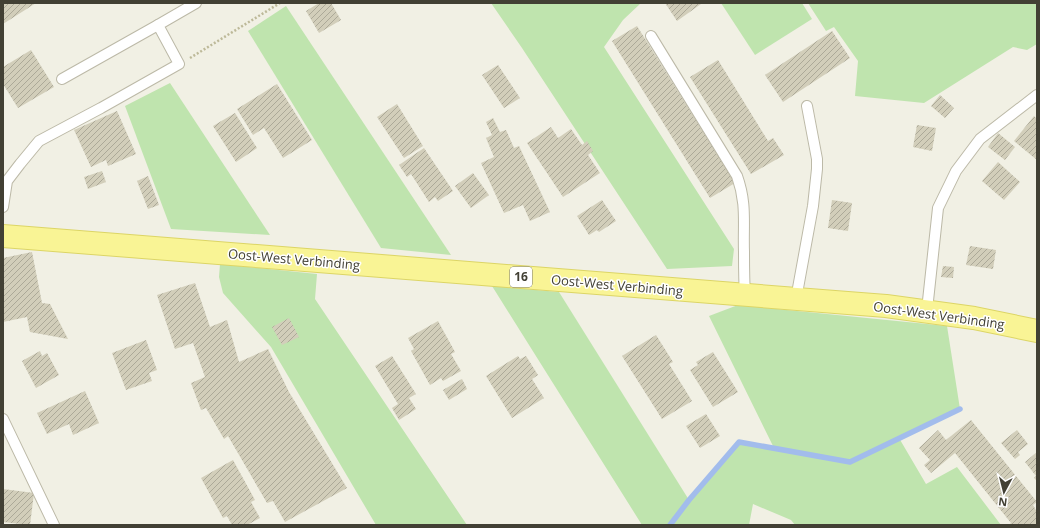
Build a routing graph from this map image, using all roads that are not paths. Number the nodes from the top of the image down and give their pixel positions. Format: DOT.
graph roads {
  1 [pos="196,3"];
  2 [pos="158,25"];
  3 [pos="651,36"];
  4 [pos="62,79"];
  5 [pos="1037,96"];
  6 [pos="807,106"];
  7 [pos="3,207"];
  8 [pos="3,236"];
  9 [pos="745,295"];
  10 [pos="796,299"];
  11 [pos="927,310"];
  12 [pos="1037,331"];
  13 [pos="3,419"];
  14 [pos="54,525"];
  1 -- 2 [label="lane"];
  2 -- 4 [label="lane"];
  2 -- 7 [label="lane"];
  3 -- 9 [label="lane"];
  5 -- 11 [label="lane"];
  6 -- 10 [label="lane"];
  8 -- 9 [label="main road, Oost-West Verbinding / 16"];
  9 -- 10 [label="main road, Oost-West Verbinding / 16"];
  10 -- 11 [label="main road, Oost-West Verbinding / 16"];
  11 -- 12 [label="main road, Oost-West Verbinding / 16"];
  13 -- 14 [label="lane"];
}
